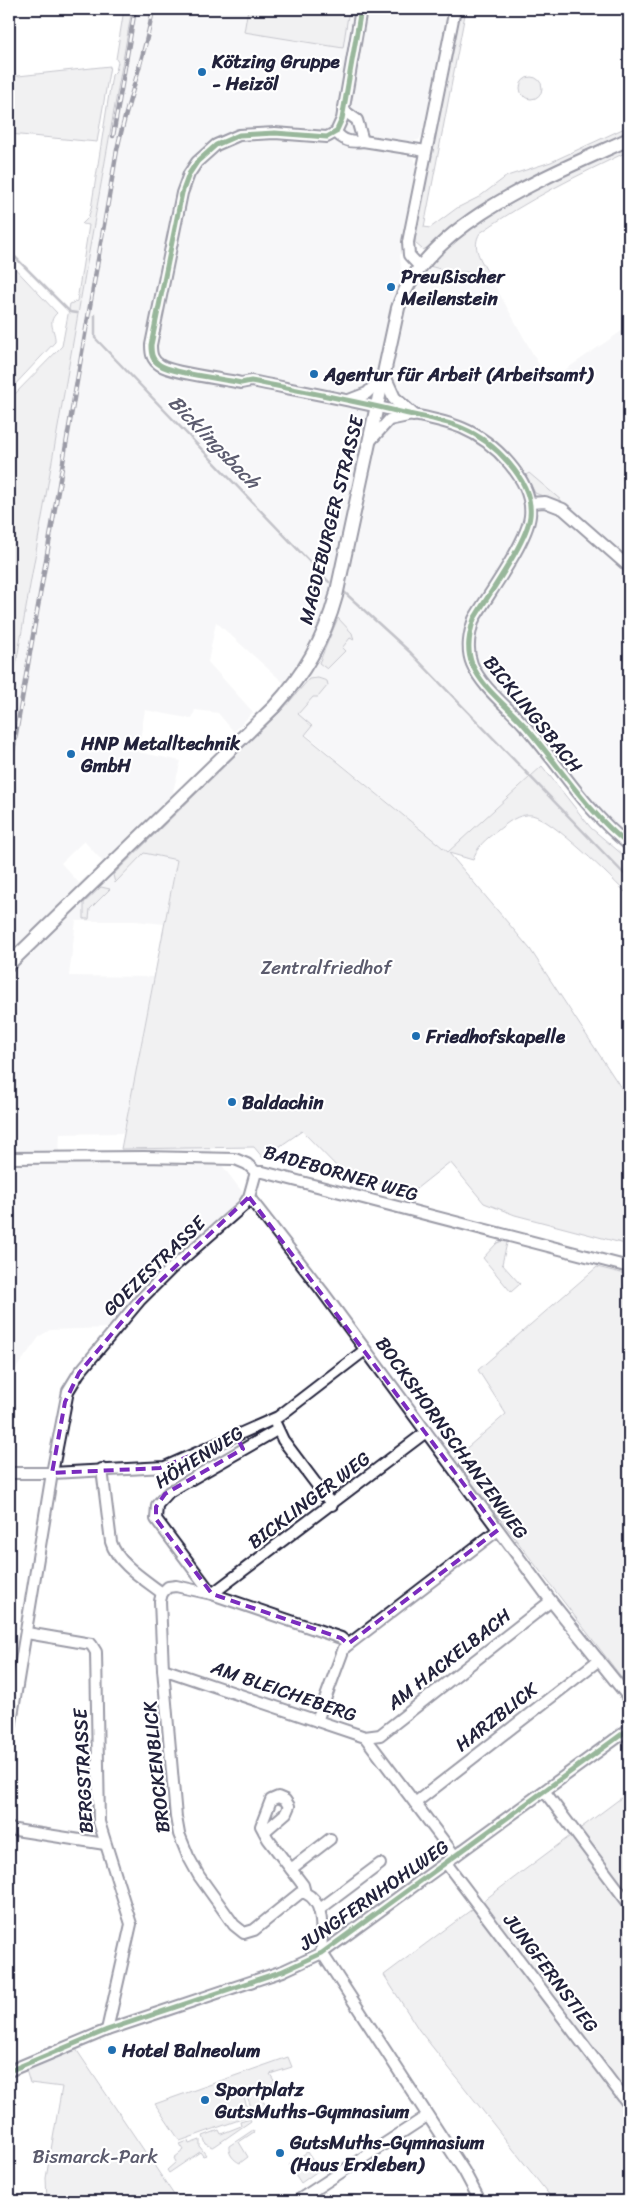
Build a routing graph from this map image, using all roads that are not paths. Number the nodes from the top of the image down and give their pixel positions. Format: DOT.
graph roads {
  1 [pos="361,9"];
  2 [pos="455,9"];
  3 [pos="343,115"];
  4 [pos="336,132"];
  5 [pos="629,139"];
  6 [pos="362,141"];
  7 [pos="426,151"];
  8 [pos="420,266"];
  9 [pos="384,376"];
  10 [pos="349,400"];
  11 [pos="377,407"];
  12 [pos="412,415"];
  13 [pos="371,440"];
  14 [pos="530,503"];
  15 [pos="629,566"];
  16 [pos="629,845"];
  17 [pos="9,964"];
  18 [pos="9,1158"];
  19 [pos="256,1172"];
  20 [pos="249,1197"];
  21 [pos="629,1267"];
  22 [pos="365,1350"];
  23 [pos="278,1417"];
  24 [pos="277,1430"];
  25 [pos="426,1432"];
  26 [pos="102,1469"];
  27 [pos="9,1473"];
  28 [pos="52,1473"];
  29 [pos="332,1505"];
  30 [pos="498,1530"];
  31 [pos="162,1593"];
  32 [pos="212,1594"];
  33 [pos="551,1601"];
  34 [pos="26,1634"];
  35 [pos="348,1644"];
  36 [pos="599,1660"];
  37 [pos="163,1668"];
  38 [pos="629,1698"];
  39 [pos="317,1721"];
  40 [pos="629,1729"];
  41 [pos="9,1734"];
  42 [pos="365,1737"];
  43 [pos="545,1792"];
  44 [pos="415,1802"];
  45 [pos="9,1829"];
  46 [pos="264,1832"];
  47 [pos="330,1840"];
  48 [pos="105,1844"];
  49 [pos="455,1856"];
  50 [pos="446,1863"];
  51 [pos="380,1864"];
  52 [pos="291,1869"];
  53 [pos="305,1892"];
  54 [pos="629,1904"];
  55 [pos="320,1909"];
  56 [pos="322,1954"];
  57 [pos="107,2030"];
  58 [pos="9,2071"];
  59 [pos="629,2105"];
  60 [pos="426,2116"];
  61 [pos="297,2201"];
  62 [pos="480,2201"];
  1 -- 3 [label="street"];
  2 -- 7 [label="street"];
  3 -- 4 [label="street"];
  3 -- 6 [label="street"];
  4 -- 6 [label="street"];
  4 -- 10 [label="street, MAGDEBURGER STRASSE"];
  5 -- 8 [label="main road, MAGDEBURGER STRASSE"];
  6 -- 7 [label="street"];
  7 -- 8 [label="street"];
  8 -- 9 [label="main road, MAGDEBURGER STRASSE"];
  9 -- 10 [label="street, MAGDEBURGER STRASSE"];
  9 -- 11 [label="main road, MAGDEBURGER STRASSE"];
  9 -- 12 [label="main road"];
  10 -- 11 [label="street, MAGDEBURGER STRASSE"];
  11 -- 12 [label="street"];
  11 -- 13 [label="main road, MAGDEBURGER STRASSE"];
  12 -- 13 [label="street"];
  12 -- 14 [label="street"];
  13 -- 17 [label="main road, MAGDEBURGER STRASSE"];
  14 -- 15 [label="street"];
  14 -- 16 [label="street, BICKLINGSBACH"];
  18 -- 19 [label="street, BADEBORNER WEG"];
  19 -- 20 [label="street, GOEZESTRASSE"];
  19 -- 21 [label="street, BADEBORNER WEG"];
  20 -- 22 [label="street, BOCKSHORNSCHANZENWEG"];
  20 -- 28 [label="street, GOEZESTRASSE"];
  22 -- 23 [label="street"];
  22 -- 25 [label="street, BOCKSHORNSCHANZENWEG"];
  23 -- 24 [label="street"];
  23 -- 26 [label="street"];
  24 -- 29 [label="street"];
  24 -- 32 [label="street, HÖHENWEG"];
  25 -- 29 [label="street, BICKLINGER WEG"];
  25 -- 30 [label="street, BOCKSHORNSCHANZENWEG"];
  26 -- 28 [label="street"];
  26 -- 31 [label="street"];
  27 -- 28 [label="street"];
  28 -- 34 [label="street, GOEZESTRASSE"];
  29 -- 32 [label="street, BICKLINGER WEG"];
  30 -- 33 [label="street, BOCKSHORNSCHANZENWEG"];
  30 -- 35 [label="street"];
  31 -- 32 [label="street"];
  31 -- 37 [label="street, BROCKENBLICK"];
  32 -- 35 [label="street"];
  33 -- 36 [label="street, BOCKSHORNSCHANZENWEG"];
  33 -- 42 [label="street, AM HACKELBACH"];
  34 -- 41 [label="street, GOEZESTRASSE"];
  34 -- 48 [label="street, BERGSTRASSE"];
  35 -- 39 [label="street"];
  36 -- 38 [label="street, BOCKSHORNSCHANZENWEG"];
  36 -- 44 [label="street, HARZBLICK"];
  37 -- 39 [label="street, AM BLEICHEBERG"];
  37 -- 53 [label="street, BROCKENBLICK"];
  39 -- 42 [label="street, AM BLEICHEBERG"];
  40 -- 43 [label="street, JUNGFERNHOHLWEG"];
  42 -- 44 [label="street, AM BLEICHEBERG"];
  43 -- 49 [label="street, JUNGFERNHOHLWEG"];
  43 -- 54 [label="street"];
  44 -- 49 [label="street, AM BLEICHEBERG"];
  45 -- 48 [label="street"];
  46 -- 52 [label="street"];
  47 -- 52 [label="street"];
  48 -- 57 [label="street, BERGSTRASSE"];
  49 -- 50 [label="street, JUNGFERNHOHLWEG"];
  50 -- 56 [label="street, JUNGFERNHOHLWEG"];
  50 -- 59 [label="street, JUNGFERNSTIEG"];
  51 -- 55 [label="street"];
  52 -- 53 [label="street"];
  53 -- 55 [label="street"];
  55 -- 56 [label="street"];
  56 -- 57 [label="street, JUNGFERNHOHLWEG"];
  56 -- 60 [label="street"];
  57 -- 58 [label="street"];
  60 -- 61 [label="street"];
  60 -- 62 [label="street"];
}
